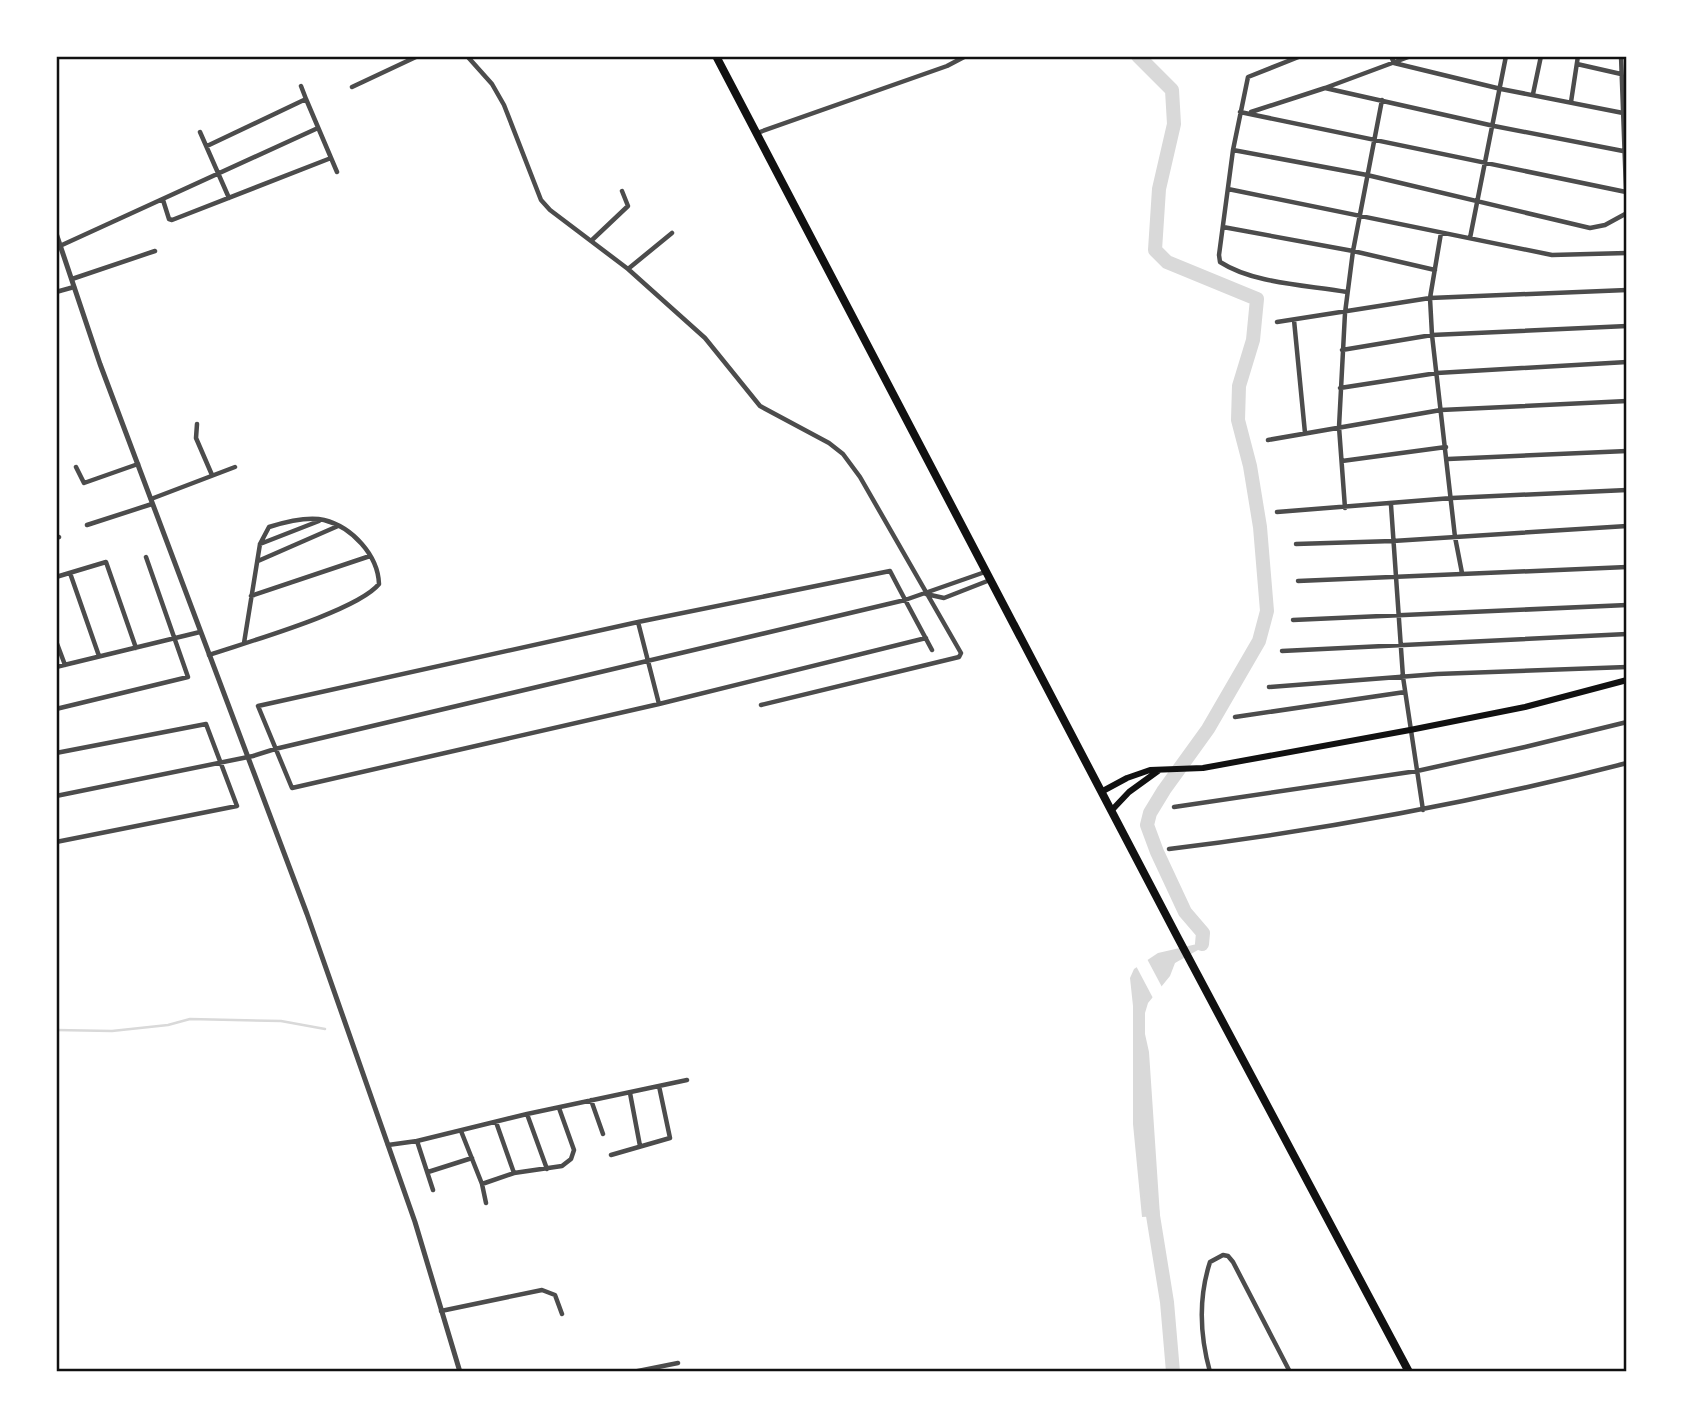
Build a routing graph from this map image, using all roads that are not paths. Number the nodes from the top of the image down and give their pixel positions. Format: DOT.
graph roads {
  1 [pos="418,56"];
  2 [pos="467,56"];
  3 [pos="716,56"];
  4 [pos="966,56"];
  5 [pos="1301,56"];
  6 [pos="1391,56"];
  7 [pos="1411,56"];
  8 [pos="1506,56"];
  9 [pos="1541,56"];
  10 [pos="1578,56"];
  11 [pos="1621,56"];
  12 [pos="1394,63"];
  13 [pos="1577,64"];
  14 [pos="1622,74"];
  15 [pos="301,86"];
  16 [pos="352,87"];
  17 [pos="1325,88"];
  18 [pos="1501,89"];
  19 [pos="1533,94"];
  20 [pos="306,99"];
  21 [pos="1382,100"];
  22 [pos="1571,102"];
  23 [pos="1240,112"];
  24 [pos="1250,112"];
  25 [pos="1623,113"];
  26 [pos="1494,126"];
  27 [pos="318,128"];
  28 [pos="200,132"];
  29 [pos="757,133"];
  30 [pos="1373,138"];
  31 [pos="207,146"];
  32 [pos="1233,150"];
  33 [pos="1623,151"];
  34 [pos="331,158"];
  35 [pos="1486,165"];
  36 [pos="337,172"];
  37 [pos="220,173"];
  38 [pos="1367,175"];
  39 [pos="1228,189"];
  40 [pos="621,191"];
  41 [pos="1626,192"];
  42 [pos="229,198"];
  43 [pos="163,200"];
  44 [pos="1478,202"];
  45 [pos="1627,215"];
  46 [pos="1360,217"];
  47 [pos="1223,227"];
  48 [pos="56,233"];
  49 [pos="672,233"];
  50 [pos="1441,233"];
  51 [pos="1470,238"];
  52 [pos="591,242"];
  53 [pos="62,245"];
  54 [pos="155,251"];
  55 [pos="1353,251"];
  56 [pos="1627,253"];
  57 [pos="628,269"];
  58 [pos="1434,270"];
  59 [pos="72,279"];
  60 [pos="74,287"];
  61 [pos="1627,290"];
  62 [pos="56,292"];
  63 [pos="1347,292"];
  64 [pos="1430,298"];
  65 [pos="1345,313"];
  66 [pos="1294,320"];
  67 [pos="1278,322"];
  68 [pos="1627,326"];
  69 [pos="1432,335"];
  70 [pos="1342,350"];
  71 [pos="1627,362"];
  72 [pos="1437,373"];
  73 [pos="1340,388"];
  74 [pos="1627,401"];
  75 [pos="1441,410"];
  76 [pos="197,424"];
  77 [pos="1339,427"];
  78 [pos="1306,433"];
  79 [pos="1268,440"];
  80 [pos="1446,447"];
  81 [pos="1627,450"];
  82 [pos="1448,459"];
  83 [pos="1342,461"];
  84 [pos="139,464"];
  85 [pos="76,467"];
  86 [pos="235,467"];
  87 [pos="212,475"];
  88 [pos="1627,490"];
  89 [pos="1452,498"];
  90 [pos="152,502"];
  91 [pos="1391,504"];
  92 [pos="1345,508"];
  93 [pos="1277,512"];
  94 [pos="323,520"];
  95 [pos="87,525"];
  96 [pos="338,526"];
  97 [pos="1627,527"];
  98 [pos="1455,537"];
  99 [pos="1393,541"];
  100 [pos="260,544"];
  101 [pos="1296,544"];
  102 [pos="370,556"];
  103 [pos="146,557"];
  104 [pos="258,561"];
  105 [pos="1627,567"];
  106 [pos="70,573"];
  107 [pos="1462,573"];
  108 [pos="988,576"];
  109 [pos="1395,576"];
  110 [pos="56,577"];
  111 [pos="1298,580"];
  112 [pos="958,582"];
  113 [pos="963,592"];
  114 [pos="925,594"];
  115 [pos="251,597"];
  116 [pos="905,600"];
  117 [pos="1627,605"];
  118 [pos="1398,614"];
  119 [pos="1293,620"];
  120 [pos="638,622"];
  121 [pos="200,632"];
  122 [pos="1627,634"];
  123 [pos="926,638"];
  124 [pos="175,639"];
  125 [pos="56,641"];
  126 [pos="244,643"];
  127 [pos="1401,645"];
  128 [pos="136,648"];
  129 [pos="932,650"];
  130 [pos="1282,651"];
  131 [pos="99,656"];
  132 [pos="209,656"];
  133 [pos="646,661"];
  134 [pos="65,664"];
  135 [pos="56,667"];
  136 [pos="1627,667"];
  137 [pos="1403,677"];
  138 [pos="1627,680"];
  139 [pos="1269,687"];
  140 [pos="1405,692"];
  141 [pos="659,704"];
  142 [pos="761,705"];
  143 [pos="56,709"];
  144 [pos="1235,717"];
  145 [pos="1627,722"];
  146 [pos="1410,730"];
  147 [pos="275,749"];
  148 [pos="56,753"];
  149 [pos="247,757"];
  150 [pos="1627,763"];
  151 [pos="220,764"];
  152 [pos="1162,769"];
  153 [pos="1417,771"];
  154 [pos="1101,792"];
  155 [pos="56,796"];
  156 [pos="1174,807"];
  157 [pos="1112,810"];
  158 [pos="1423,810"];
  159 [pos="56,842"];
  160 [pos="1169,849"];
  161 [pos="687,1080"];
  162 [pos="659,1086"];
  163 [pos="630,1093"];
  164 [pos="591,1100"];
  165 [pos="559,1108"];
  166 [pos="527,1114"];
  167 [pos="496,1122"];
  168 [pos="461,1131"];
  169 [pos="603,1134"];
  170 [pos="416,1141"];
  171 [pos="388,1144"];
  172 [pos="640,1146"];
  173 [pos="611,1155"];
  174 [pos="472,1158"];
  175 [pos="547,1169"];
  176 [pos="428,1172"];
  177 [pos="514,1173"];
  178 [pos="482,1184"];
  179 [pos="433,1190"];
  180 [pos="486,1203"];
  181 [pos="440,1311"];
  182 [pos="562,1314"];
  183 [pos="678,1363"];
  184 [pos="460,1372"];
  185 [pos="633,1372"];
  186 [pos="1210,1372"];
  187 [pos="1290,1372"];
  188 [pos="1409,1372"];
  1 -- 16 [label="street"];
  2 -- 52 [label="street"];
  3 -- 29 [label="highway"];
  4 -- 29 [label="street"];
  5 -- 23 [label="street"];
  6 -- 12 [label="street"];
  7 -- 12 [label="street"];
  8 -- 18 [label="street"];
  9 -- 19 [label="street"];
  10 -- 13 [label="street"];
  11 -- 14 [label="street"];
  12 -- 17 [label="street"];
  12 -- 18 [label="street"];
  13 -- 14 [label="street"];
  13 -- 22 [label="street"];
  14 -- 25 [label="street"];
  15 -- 20 [label="street"];
  17 -- 21 [label="street"];
  17 -- 24 [label="street"];
  18 -- 19 [label="street"];
  18 -- 26 [label="street"];
  19 -- 22 [label="street"];
  20 -- 27 [label="street"];
  20 -- 31 [label="street"];
  21 -- 26 [label="street"];
  21 -- 30 [label="street"];
  22 -- 25 [label="street"];
  23 -- 24 [label="street"];
  23 -- 32 [label="street"];
  24 -- 30 [label="street"];
  25 -- 33 [label="street"];
  26 -- 33 [label="street"];
  26 -- 35 [label="street"];
  27 -- 34 [label="street"];
  27 -- 37 [label="street"];
  28 -- 31 [label="street"];
  29 -- 108 [label="highway"];
  30 -- 35 [label="street"];
  30 -- 38 [label="street"];
  31 -- 37 [label="street"];
  32 -- 38 [label="street"];
  32 -- 39 [label="street"];
  33 -- 41 [label="street"];
  34 -- 36 [label="street"];
  34 -- 42 [label="street"];
  35 -- 41 [label="street"];
  35 -- 44 [label="street"];
  37 -- 42 [label="street"];
  37 -- 43 [label="street"];
  38 -- 44 [label="street"];
  38 -- 46 [label="street"];
  39 -- 46 [label="street"];
  39 -- 47 [label="street"];
  40 -- 52 [label="street"];
  41 -- 45 [label="street"];
  42 -- 43 [label="street"];
  43 -- 53 [label="street"];
  44 -- 45 [label="street"];
  44 -- 51 [label="street"];
  46 -- 50 [label="street"];
  46 -- 55 [label="street"];
  47 -- 55 [label="street"];
  47 -- 63 [label="street"];
  48 -- 53 [label="street"];
  49 -- 57 [label="street"];
  50 -- 51 [label="street"];
  50 -- 58 [label="street"];
  51 -- 56 [label="street"];
  52 -- 57 [label="street"];
  53 -- 59 [label="street"];
  54 -- 59 [label="street"];
  55 -- 58 [label="street"];
  55 -- 63 [label="street"];
  57 -- 114 [label="street"];
  58 -- 64 [label="street"];
  59 -- 60 [label="street"];
  60 -- 62 [label="street"];
  60 -- 84 [label="street"];
  61 -- 64 [label="street"];
  63 -- 65 [label="street"];
  64 -- 65 [label="street"];
  64 -- 69 [label="street"];
  65 -- 66 [label="street"];
  65 -- 70 [label="street"];
  66 -- 67 [label="street"];
  66 -- 78 [label="street"];
  68 -- 69 [label="street"];
  69 -- 70 [label="street"];
  69 -- 72 [label="street"];
  70 -- 73 [label="street"];
  71 -- 72 [label="street"];
  72 -- 73 [label="street"];
  72 -- 75 [label="street"];
  73 -- 77 [label="street"];
  74 -- 75 [label="street"];
  75 -- 77 [label="street"];
  75 -- 80 [label="street"];
  76 -- 87 [label="street"];
  77 -- 78 [label="street"];
  77 -- 83 [label="street"];
  78 -- 79 [label="street"];
  80 -- 82 [label="street"];
  80 -- 83 [label="street"];
  81 -- 82 [label="street"];
  82 -- 89 [label="street"];
  83 -- 92 [label="street"];
  84 -- 85 [label="street"];
  84 -- 90 [label="street"];
  86 -- 87 [label="street"];
  87 -- 90 [label="street"];
  88 -- 89 [label="street"];
  89 -- 91 [label="street"];
  89 -- 98 [label="street"];
  90 -- 95 [label="street"];
  90 -- 121 [label="street"];
  91 -- 92 [label="street"];
  91 -- 99 [label="street"];
  92 -- 93 [label="street"];
  94 -- 96 [label="street"];
  94 -- 100 [label="street"];
  94 -- 100 [label="street"];
  96 -- 102 [label="street"];
  96 -- 104 [label="street"];
  97 -- 98 [label="street"];
  98 -- 99 [label="street"];
  98 -- 107 [label="street"];
  99 -- 101 [label="street"];
  99 -- 109 [label="street"];
  100 -- 104 [label="street"];
  102 -- 115 [label="street"];
  102 -- 126 [label="street"];
  103 -- 124 [label="street"];
  104 -- 115 [label="street"];
  105 -- 107 [label="street"];
  106 -- 110 [label="street"];
  106 -- 128 [label="street"];
  106 -- 131 [label="street"];
  107 -- 109 [label="street"];
  108 -- 112 [label="street"];
  108 -- 113 [label="street"];
  108 -- 154 [label="highway"];
  109 -- 111 [label="street"];
  109 -- 118 [label="street"];
  112 -- 113 [label="street"];
  112 -- 114 [label="street"];
  113 -- 114 [label="street"];
  114 -- 116 [label="street"];
  114 -- 142 [label="street"];
  115 -- 126 [label="street"];
  116 -- 120 [label="street"];
  116 -- 123 [label="street"];
  116 -- 133 [label="street"];
  117 -- 118 [label="street"];
  118 -- 119 [label="street"];
  118 -- 127 [label="street"];
  120 -- 133 [label="street"];
  120 -- 147 [label="street"];
  121 -- 124 [label="street"];
  121 -- 132 [label="street"];
  122 -- 127 [label="street"];
  123 -- 129 [label="street"];
  123 -- 141 [label="street"];
  124 -- 128 [label="street"];
  124 -- 143 [label="street"];
  125 -- 134 [label="street"];
  126 -- 132 [label="street"];
  127 -- 130 [label="street"];
  127 -- 137 [label="street"];
  128 -- 131 [label="street"];
  131 -- 134 [label="street"];
  132 -- 149 [label="street"];
  133 -- 141 [label="street"];
  133 -- 147 [label="street"];
  134 -- 135 [label="street"];
  136 -- 137 [label="street"];
  137 -- 139 [label="street"];
  137 -- 140 [label="street"];
  138 -- 146 [label="main road"];
  140 -- 144 [label="street"];
  140 -- 146 [label="street"];
  141 -- 147 [label="street"];
  145 -- 153 [label="street"];
  146 -- 152 [label="main road"];
  146 -- 153 [label="street"];
  147 -- 149 [label="street"];
  148 -- 151 [label="street"];
  149 -- 151 [label="street"];
  149 -- 171 [label="street"];
  150 -- 158 [label="street"];
  151 -- 155 [label="street"];
  151 -- 159 [label="street"];
  152 -- 154 [label="main road"];
  152 -- 157 [label="main road"];
  153 -- 156 [label="street"];
  153 -- 158 [label="street"];
  154 -- 157 [label="highway"];
  157 -- 188 [label="highway"];
  158 -- 160 [label="street"];
  161 -- 162 [label="street"];
  162 -- 163 [label="street"];
  162 -- 172 [label="street"];
  163 -- 164 [label="street"];
  163 -- 172 [label="street"];
  164 -- 165 [label="street"];
  164 -- 169 [label="street"];
  165 -- 166 [label="street"];
  165 -- 175 [label="street"];
  166 -- 167 [label="street"];
  166 -- 175 [label="street"];
  167 -- 168 [label="street"];
  167 -- 177 [label="street"];
  168 -- 170 [label="street"];
  168 -- 174 [label="street"];
  170 -- 171 [label="street"];
  170 -- 176 [label="street"];
  171 -- 181 [label="street"];
  172 -- 173 [label="street"];
  174 -- 176 [label="street"];
  174 -- 178 [label="street"];
  175 -- 177 [label="street"];
  176 -- 179 [label="street"];
  177 -- 178 [label="street"];
  178 -- 180 [label="street"];
  181 -- 182 [label="street"];
  181 -- 184 [label="street"];
  183 -- 185 [label="street"];
  186 -- 187 [label="street"];
}
